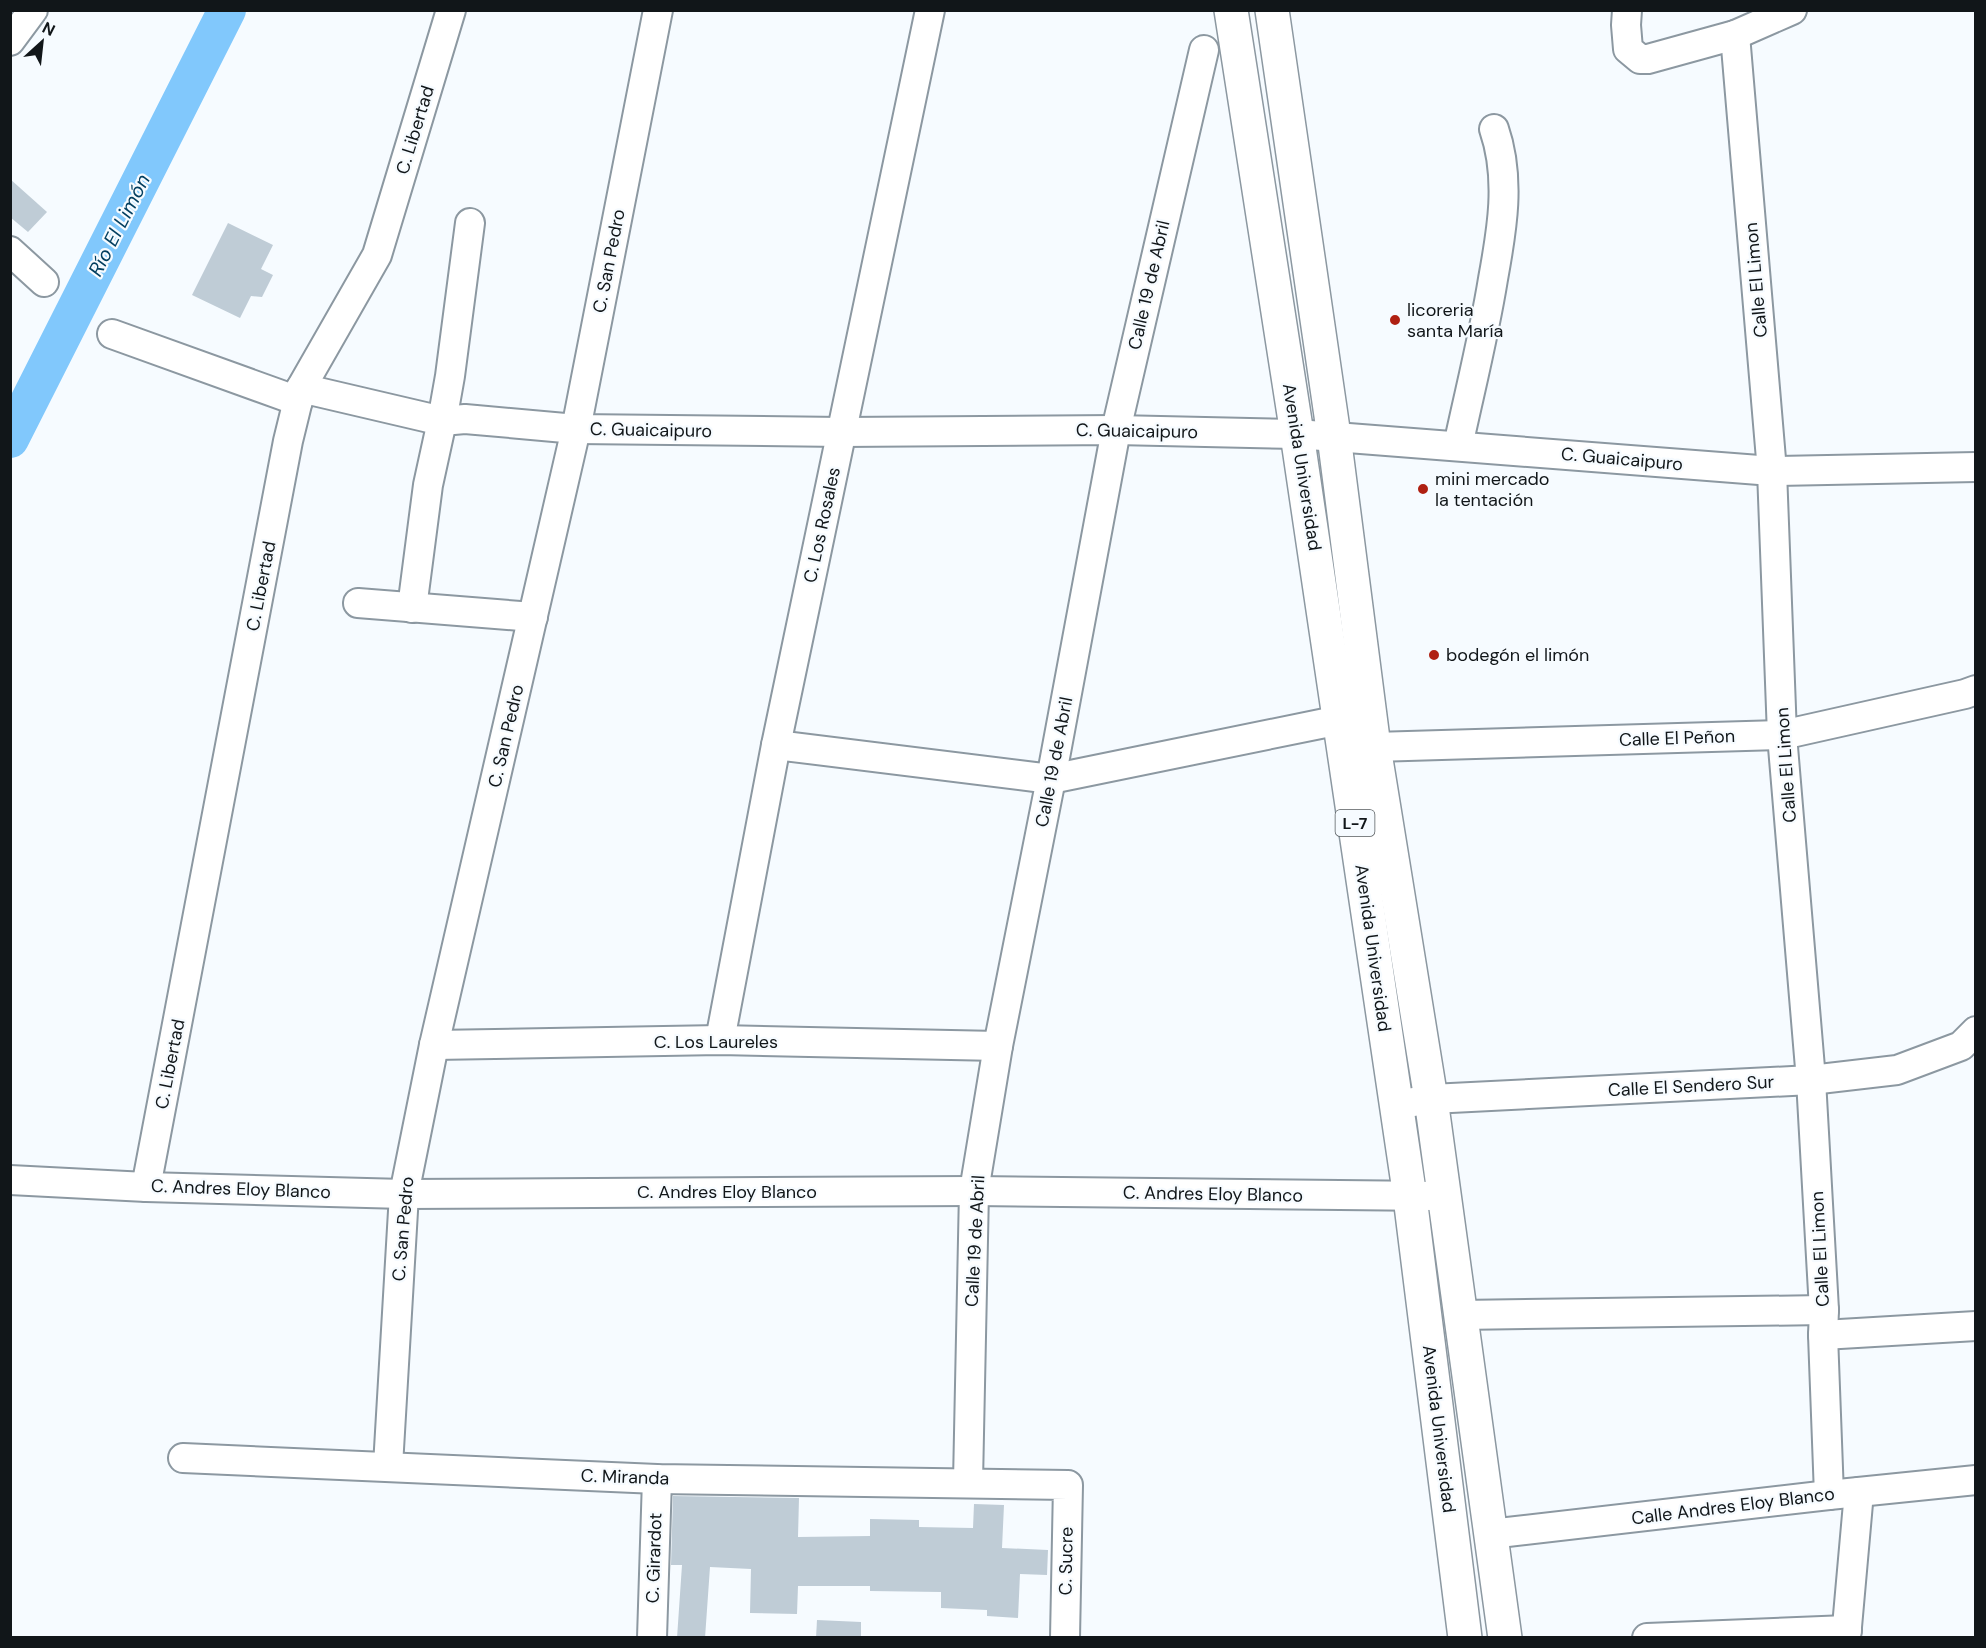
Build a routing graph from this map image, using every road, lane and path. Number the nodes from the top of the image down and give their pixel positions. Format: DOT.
graph roads {
  1 [pos="33,10"];
  2 [pos="451,10"];
  3 [pos="658,10"];
  4 [pos="930,10"];
  5 [pos="1231,10"];
  6 [pos="1272,10"];
  7 [pos="1627,10"];
  8 [pos="1792,10"];
  9 [pos="1735,35"];
  10 [pos="10,41"];
  11 [pos="1204,50"];
  12 [pos="1494,129"];
  13 [pos="470,223"];
  14 [pos="10,251"];
  15 [pos="44,282"];
  16 [pos="112,334"];
  17 [pos="299,395"];
  18 [pos="442,421"];
  19 [pos="576,429"];
  20 [pos="1116,430"];
  21 [pos="842,432"];
  22 [pos="1297,434"];
  23 [pos="1334,436"];
  24 [pos="1458,446"];
  25 [pos="1976,466"];
  26 [pos="1772,471"];
  27 [pos="358,603"];
  28 [pos="412,608"];
  29 [pos="533,617"];
  30 [pos="1976,690"];
  31 [pos="1340,720"];
  32 [pos="1782,735"];
  33 [pos="776,745"];
  34 [pos="1374,747"];
  35 [pos="1051,779"];
  36 [pos="1976,1031"];
  37 [pos="720,1040"];
  38 [pos="434,1045"];
  39 [pos="998,1046"];
  40 [pos="1811,1080"];
  41 [pos="1431,1099"];
  42 [pos="1396,1105"];
  43 [pos="10,1180"];
  44 [pos="147,1187"];
  45 [pos="974,1191"];
  46 [pos="404,1194"];
  47 [pos="1444,1195"];
  48 [pos="1410,1197"];
  49 [pos="1460,1315"];
  50 [pos="1823,1323"];
  51 [pos="1976,1326"];
  52 [pos="183,1458"];
  53 [pos="388,1466"];
  54 [pos="657,1479"];
  55 [pos="1976,1480"];
  56 [pos="968,1482"];
  57 [pos="1068,1485"];
  58 [pos="1858,1492"];
  59 [pos="1830,1494"];
  60 [pos="1490,1534"];
  61 [pos="1847,1634"];
  62 [pos="652,1638"];
  63 [pos="1065,1638"];
  64 [pos="1465,1638"];
  65 [pos="1505,1638"];
  66 [pos="1647,1638"];
  1 -- 10 [label="street"];
  2 -- 17 [label="street, C. Libertad"];
  3 -- 19 [label="street, C. San Pedro"];
  4 -- 21 [label="street, C. Los Rosales"];
  5 -- 22 [label="main road, Avenida Universidad / L-7"];
  6 -- 23 [label="main road, Avenida Universidad / L-7"];
  7 -- 9 [label="street"];
  8 -- 9 [label="street"];
  9 -- 26 [label="street, Calle El Limon"];
  11 -- 20 [label="street, Calle 19 de Abril"];
  12 -- 24 [label="street"];
  13 -- 18 [label="street"];
  14 -- 15 [label="street"];
  16 -- 17 [label="street, C. Guaicaipuro"];
  17 -- 18 [label="street, C. Guaicaipuro"];
  17 -- 44 [label="street, C. Libertad"];
  18 -- 19 [label="street, C. Guaicaipuro"];
  18 -- 28 [label="street"];
  19 -- 21 [label="street, C. Guaicaipuro"];
  19 -- 29 [label="street, C. San Pedro"];
  20 -- 21 [label="street, C. Guaicaipuro"];
  20 -- 22 [label="street, C. Guaicaipuro"];
  20 -- 35 [label="street, Calle 19 de Abril"];
  21 -- 33 [label="street, C. Los Rosales"];
  22 -- 23 [label="street, C. Guaicaipuro"];
  22 -- 31 [label="main road, Avenida Universidad / L-7"];
  23 -- 24 [label="street, C. Guaicaipuro"];
  23 -- 34 [label="main road, Avenida Universidad / L-7"];
  24 -- 26 [label="street, C. Guaicaipuro"];
  25 -- 26 [label="street, C. Guaicaipuro"];
  26 -- 32 [label="street, Calle El Limon"];
  27 -- 28 [label="street"];
  28 -- 29 [label="street"];
  29 -- 38 [label="street, C. San Pedro"];
  30 -- 32 [label="street, Calle El Peñon"];
  31 -- 35 [label="street"];
  31 -- 42 [label="main road, Avenida Universidad / L-7"];
  32 -- 34 [label="street, Calle El Peñon"];
  32 -- 40 [label="street, Calle El Limon"];
  33 -- 35 [label="street"];
  33 -- 37 [label="street, C. Los Rosales"];
  34 -- 41 [label="main road, Avenida Universidad / L-7"];
  35 -- 39 [label="street, Calle 19 de Abril"];
  36 -- 40 [label="street, Calle El Sendero Sur"];
  37 -- 38 [label="street, C. Los Laureles"];
  37 -- 39 [label="street, C. Los Laureles"];
  38 -- 46 [label="street, C. San Pedro"];
  39 -- 45 [label="street, Calle 19 de Abril"];
  40 -- 41 [label="street, Calle El Sendero Sur"];
  40 -- 50 [label="street, Calle El Limon"];
  41 -- 42 [label="street, Calle El Sendero Sur"];
  41 -- 47 [label="main road, Avenida Universidad / L-7"];
  42 -- 48 [label="main road, Avenida Universidad / L-7"];
  43 -- 44 [label="street, C. Andres Eloy Blanco"];
  44 -- 46 [label="street, C. Andres Eloy Blanco"];
  45 -- 46 [label="street, C. Andres Eloy Blanco"];
  45 -- 48 [label="street, C. Andres Eloy Blanco"];
  45 -- 56 [label="street, Calle 19 de Abril"];
  46 -- 53 [label="street, C. San Pedro"];
  47 -- 48 [label="street, C. Andres Eloy Blanco"];
  47 -- 49 [label="main road, Avenida Universidad / L-7"];
  48 -- 64 [label="main road, Avenida Universidad / L-7"];
  49 -- 50 [label="street"];
  49 -- 60 [label="main road, Avenida Universidad / L-7"];
  50 -- 51 [label="street"];
  50 -- 59 [label="street, Calle El Limon"];
  52 -- 53 [label="street, C. Miranda"];
  53 -- 54 [label="street, C. Miranda"];
  54 -- 56 [label="street, C. Miranda"];
  54 -- 62 [label="street, C. Girardot"];
  55 -- 58 [label="street, Calle Andres Eloy Blanco"];
  56 -- 57 [label="street, C. Miranda"];
  57 -- 63 [label="street, C. Sucre"];
  58 -- 59 [label="street, Calle Andres Eloy Blanco"];
  58 -- 61 [label="street"];
  59 -- 60 [label="street, Calle Andres Eloy Blanco"];
  60 -- 65 [label="main road, Avenida Universidad / L-7"];
  61 -- 66 [label="street"];
}
